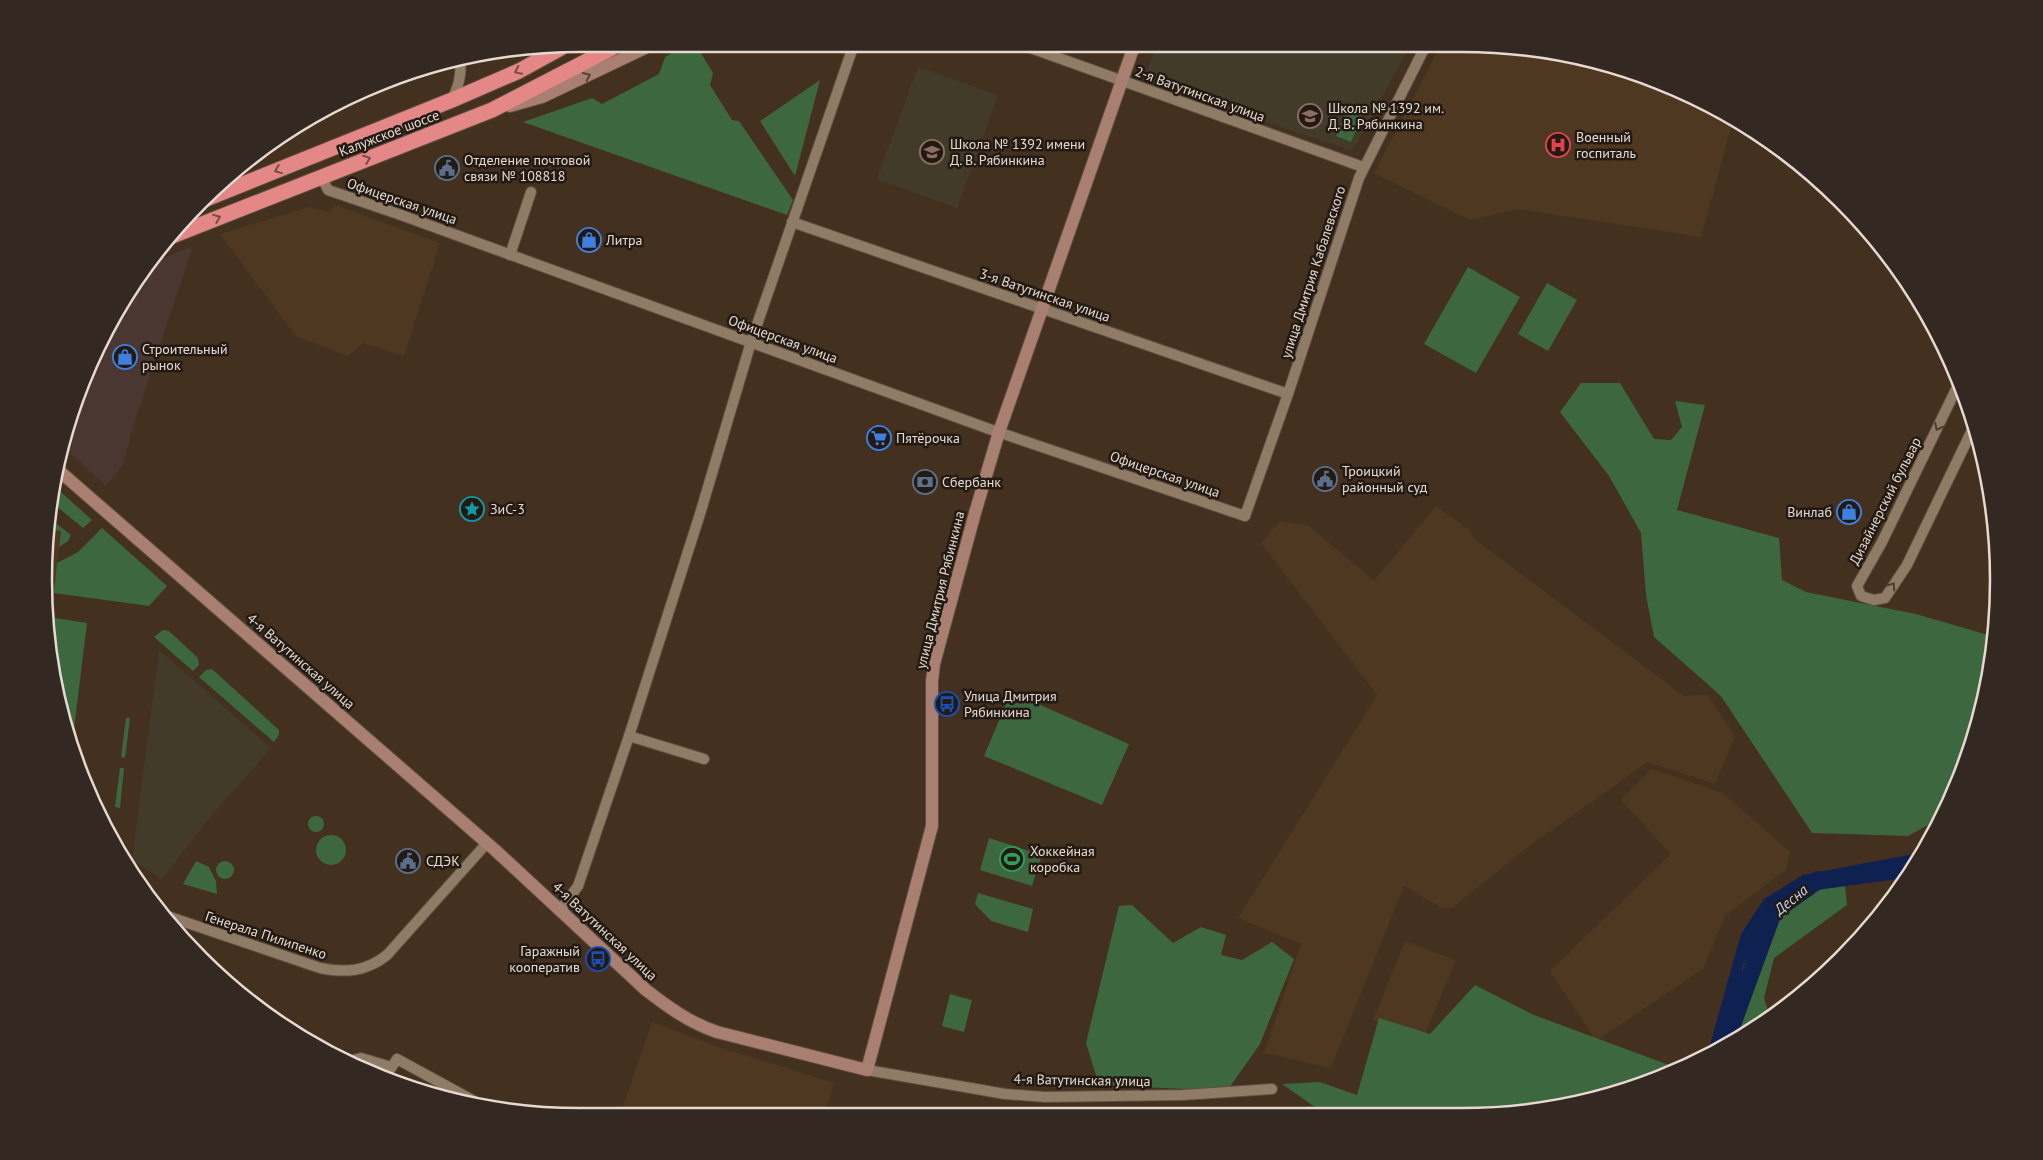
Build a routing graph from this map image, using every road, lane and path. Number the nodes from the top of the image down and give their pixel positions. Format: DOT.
graph roads {
  1 [pos="604,52"];
  2 [pos="634,52"];
  3 [pos="637,52"];
  4 [pos="851,52"];
  5 [pos="1044,52"];
  6 [pos="1132,52"];
  7 [pos="1422,52"];
  8 [pos="551,54"];
  9 [pos="628,57"];
  10 [pos="461,66"];
  11 [pos="1122,81"];
  12 [pos="452,100"];
  13 [pos="492,110"];
  14 [pos="1363,167"];
  15 [pos="321,176"];
  16 [pos="531,192"];
  17 [pos="222,193"];
  18 [pos="792,222"];
  19 [pos="184,231"];
  20 [pos="510,254"];
  21 [pos="1041,309"];
  22 [pos="751,342"];
  23 [pos="1955,391"];
  24 [pos="1288,394"];
  25 [pos="999,432"];
  26 [pos="1970,433"];
  27 [pos="63,475"];
  28 [pos="1245,516"];
  29 [pos="629,736"];
  30 [pos="704,759"];
  31 [pos="487,842"];
  32 [pos="561,909"];
  33 [pos="176,919"];
  34 [pos="359,1058"];
  35 [pos="391,1067"];
  36 [pos="867,1070"];
  37 [pos="389,1071"];
  38 [pos="1272,1089"];
  39 [pos="460,1094"];
  1 -- 13 [label="highway, Калужское шоссе"];
  2 -- 9 [label="street"];
  3 -- 9 [label="street"];
  4 -- 18 [label="street"];
  5 -- 11 [label="street, 2-я Ватутинская улица"];
  6 -- 11 [label="street, улица Дмитрия Рябинкина"];
  7 -- 14 [label="street, улица Дмитрия Кабалевского"];
  8 -- 12 [label="highway, Калужское шоссе, one-way"];
  13 -- 9 [label="street, one-way"];
  10 -- 12 [label="street"];
  11 -- 14 [label="street, 2-я Ватутинская улица"];
  11 -- 21 [label="street, улица Дмитрия Рябинкина"];
  12 -- 17 [label="highway, Калужское шоссе, one-way"];
  15 -- 13 [label="highway, Калужское шоссе, one-way"];
  14 -- 24 [label="street, улица Дмитрия Кабалевского"];
  19 -- 15 [label="highway, Калужское шоссе, one-way"];
  15 -- 20 [label="street, Офицерская улица"];
  16 -- 20 [label="street"];
  18 -- 21 [label="street, 3-я Ватутинская улица"];
  18 -- 22 [label="street"];
  20 -- 22 [label="street, Офицерская улица"];
  21 -- 24 [label="street, 3-я Ватутинская улица"];
  21 -- 25 [label="street, улица Дмитрия Рябинкина"];
  22 -- 25 [label="street, Офицерская улица"];
  22 -- 29 [label="street"];
  23 -- 26 [label="street, Дизайнерский бульвар, one-way"];
  24 -- 28 [label="street, улица Дмитрия Кабалевского"];
  25 -- 28 [label="street, Офицерская улица"];
  25 -- 36 [label="street, улица Дмитрия Рябинкина"];
  27 -- 31 [label="street, 4-я Ватутинская улица"];
  29 -- 30 [label="street"];
  29 -- 32 [label="street"];
  31 -- 32 [label="street, 4-я Ватутинская улица"];
  31 -- 33 [label="street, Генерала Пилипенко"];
  32 -- 36 [label="street, 4-я Ватутинская улица"];
  34 -- 35 [label="street"];
  35 -- 37 [label="street"];
  35 -- 39 [label="street"];
  36 -- 38 [label="street, 4-я Ватутинская улица"];
}
